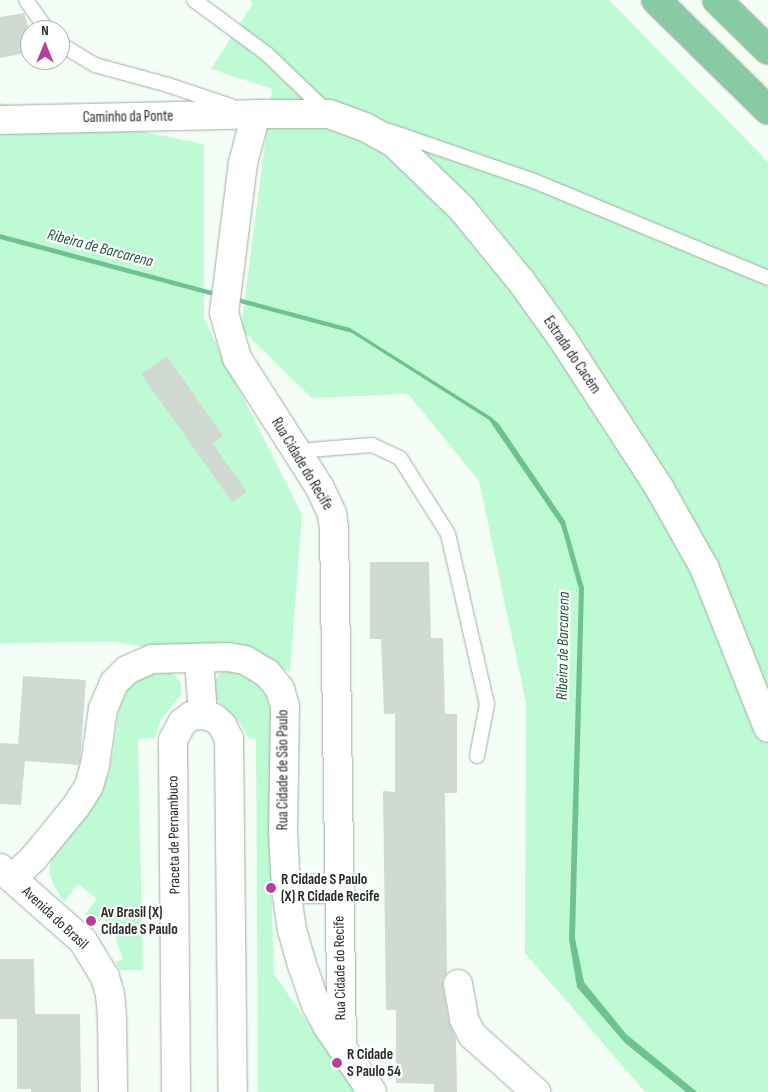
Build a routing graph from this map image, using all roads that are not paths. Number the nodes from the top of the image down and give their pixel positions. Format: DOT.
graph roads {
  1 [pos="26,0"];
  2 [pos="194,0"];
  3 [pos="656,0"];
  4 [pos="717,0"];
  5 [pos="40,20"];
  6 [pos="70,50"];
  7 [pos="768,50"];
  8 [pos="768,110"];
  9 [pos="256,114"];
  10 [pos="329,114"];
  11 [pos="0,120"];
  12 [pos="364,127"];
  13 [pos="768,278"];
  14 [pos="297,451"];
  15 [pos="199,658"];
  16 [pos="203,715"];
  17 [pos="768,728"];
  18 [pos="477,756"];
  19 [pos="6,873"];
  20 [pos="286,889"];
  21 [pos="339,889"];
  22 [pos="458,984"];
  23 [pos="342,1046"];
  24 [pos="114,1092"];
  25 [pos="176,1092"];
  26 [pos="233,1092"];
  27 [pos="372,1092"];
  28 [pos="536,1092"];
  1 -- 5 [label="lane"];
  2 -- 10 [label="lane"];
  3 -- 8 [label="highway"];
  4 -- 7 [label="highway"];
  6 -- 9 [label="lane"];
  9 -- 10 [label="street, Estrada do Cacém"];
  9 -- 11 [label="street, Caminho da Ponte"];
  9 -- 14 [label="street, Rua Cidade do Recife"];
  10 -- 12 [label="street, Estrada do Cacém"];
  12 -- 13 [label="lane"];
  12 -- 17 [label="street, Estrada do Cacém"];
  14 -- 18 [label="lane"];
  14 -- 21 [label="street, Rua Cidade do Recife"];
  15 -- 16 [label="street"];
  15 -- 19 [label="street, Rua Cidade de São Paulo"];
  15 -- 20 [label="street, Rua Cidade de São Paulo"];
  16 -- 25 [label="street, Praceta de Pernambuco"];
  16 -- 26 [label="street"];
  19 -- 24 [label="street, Avenida do Brasil"];
  20 -- 21 [label="street"];
  20 -- 23 [label="street, Rua Cidade de São Paulo"];
  21 -- 23 [label="street, Rua Cidade do Recife"];
  22 -- 28 [label="street"];
  23 -- 27 [label="street, Rua Cidade de São Paulo"];
}
